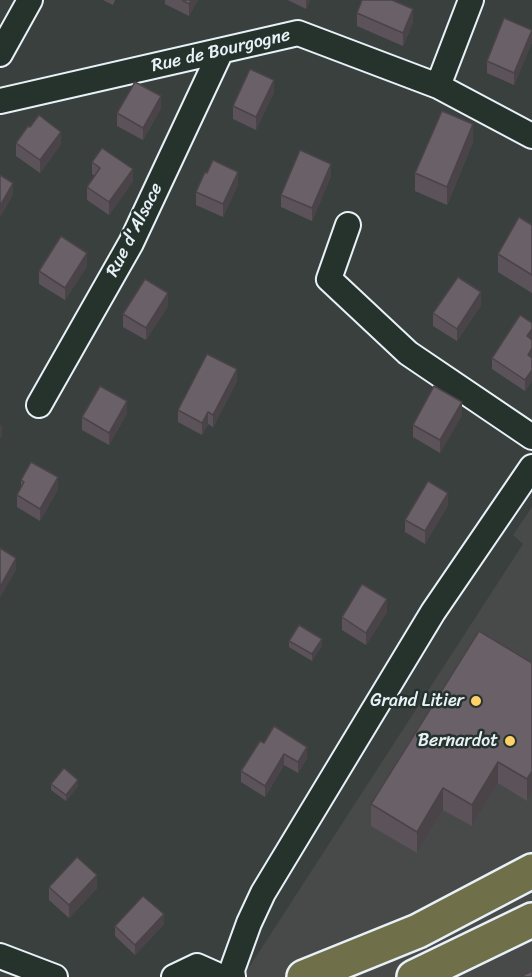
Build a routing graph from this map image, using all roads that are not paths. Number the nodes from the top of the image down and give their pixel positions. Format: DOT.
graph roads {
  1 [pos="30,0"];
  2 [pos="471,0"];
  3 [pos="221,51"];
  4 [pos="0,54"];
  5 [pos="438,86"];
  6 [pos="0,101"];
  7 [pos="532,136"];
  8 [pos="348,225"];
  9 [pos="39,405"];
  10 [pos="532,436"];
  11 [pos="532,467"];
  12 [pos="532,871"];
  13 [pos="532,920"];
  14 [pos="0,956"];
  15 [pos="220,976"];
  16 [pos="55,977"];
  17 [pos="174,977"];
  18 [pos="304,977"];
  19 [pos="414,977"];
  1 -- 4 [label="street"];
  2 -- 5 [label="street"];
  3 -- 5 [label="street, Rue de Bourgogne"];
  3 -- 6 [label="street, Rue de Bourgogne"];
  3 -- 9 [label="street, Rue d'Alsace"];
  5 -- 7 [label="street, Rue de Bourgogne"];
  8 -- 10 [label="street"];
  11 -- 15 [label="street"];
  12 -- 18 [label="main road"];
  13 -- 19 [label="main road"];
  14 -- 16 [label="street"];
  15 -- 17 [label="street"];
}
